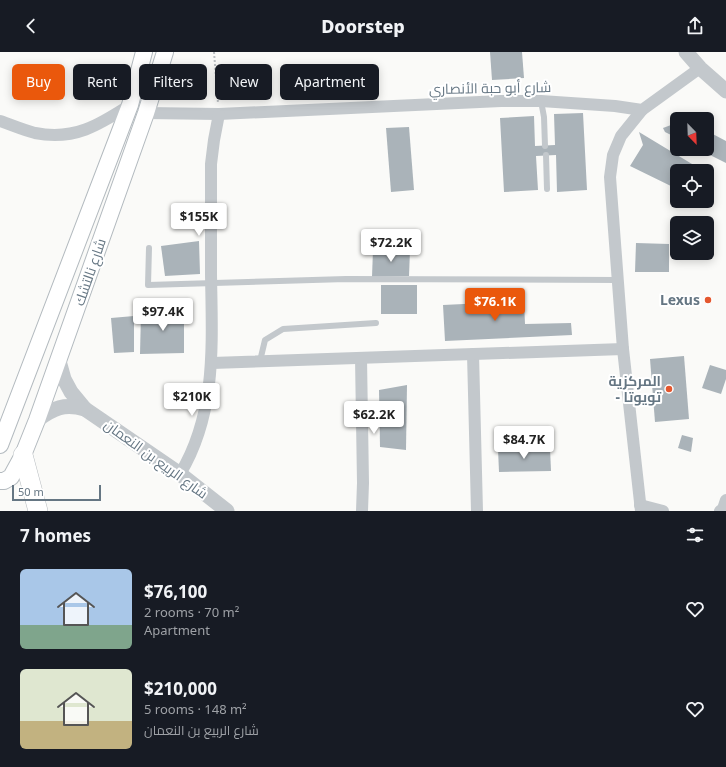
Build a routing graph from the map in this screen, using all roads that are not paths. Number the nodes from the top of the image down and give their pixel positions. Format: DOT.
graph roads {
  1 [pos="144,52"];
  2 [pos="165,52"];
  3 [pos="686,52"];
  4 [pos="700,68"];
  5 [pos="726,91"];
  6 [pos="541,101"];
  7 [pos="130,105"];
  8 [pos="642,110"];
  9 [pos="146,113"];
  10 [pos="219,114"];
  11 [pos="0,121"];
  12 [pos="545,146"];
  13 [pos="546,155"];
  14 [pos="547,189"];
  15 [pos="148,248"];
  16 [pos="618,280"];
  17 [pos="212,284"];
  18 [pos="376,323"];
  19 [pos="623,350"];
  20 [pos="473,354"];
  21 [pos="361,358"];
  22 [pos="58,361"];
  23 [pos="260,362"];
  24 [pos="212,363"];
  25 [pos="85,408"];
  26 [pos="37,420"];
  27 [pos="0,445"];
  28 [pos="23,455"];
  29 [pos="180,474"];
  30 [pos="0,481"];
  31 [pos="726,500"];
  32 [pos="640,508"];
  33 [pos="38,511"];
  34 [pos="227,511"];
  35 [pos="362,511"];
  36 [pos="478,511"];
  37 [pos="663,511"];
  38 [pos="720,511"];
  1 -- 7 [label="main road, شارع نالتشك"];
  2 -- 9 [label="main road, شارع نالتشك"];
  3 -- 4 [label="street"];
  4 -- 5 [label="street"];
  4 -- 8 [label="street"];
  6 -- 8 [label="street, شارع أبو حبة الأنصاري"];
  6 -- 10 [label="street, شارع أبو حبة الأنصاري"];
  6 -- 12 [label="lane"];
  7 -- 11 [label="street"];
  7 -- 27 [label="main road, شارع نالتشك"];
  8 -- 16 [label="street"];
  9 -- 10 [label="street, شارع أبو حبة الأنصاري"];
  9 -- 22 [label="main road, شارع نالتشك"];
  10 -- 17 [label="street"];
  13 -- 14 [label="lane"];
  15 -- 17 [label="lane"];
  16 -- 17 [label="lane"];
  16 -- 19 [label="street"];
  17 -- 24 [label="street"];
  18 -- 23 [label="lane"];
  19 -- 20 [label="street"];
  19 -- 32 [label="street"];
  20 -- 21 [label="street"];
  20 -- 36 [label="street"];
  21 -- 23 [label="street"];
  21 -- 35 [label="street"];
  22 -- 25 [label="street, شارع الربيع بن النعمان"];
  22 -- 26 [label="main road, شارع نالتشك"];
  23 -- 24 [label="street"];
  24 -- 29 [label="street"];
  25 -- 26 [label="street, شارع الربيع بن النعمان"];
  25 -- 29 [label="street, شارع الربيع بن النعمان"];
  26 -- 28 [label="main road, شارع نالتشك"];
  28 -- 30 [label="main road, شارع نالتشك"];
  28 -- 33 [label="highway"];
  29 -- 34 [label="street, شارع الربيع بن النعمان"];
  31 -- 38 [label="street"];
  32 -- 37 [label="street"];
}
